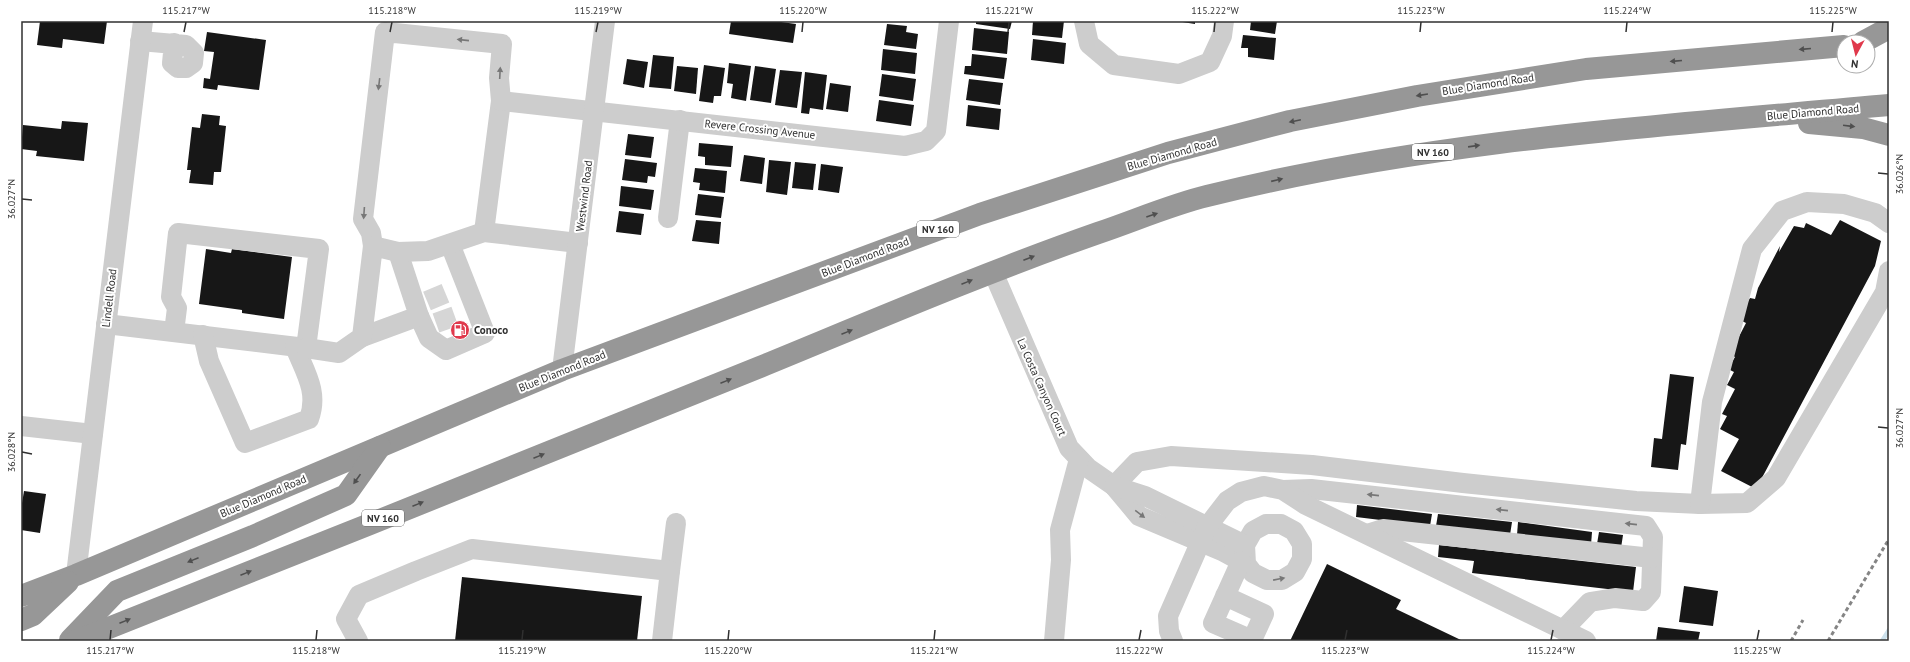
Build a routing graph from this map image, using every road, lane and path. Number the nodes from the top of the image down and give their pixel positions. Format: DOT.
graph roads {
  1 [pos="143,21"];
  2 [pos="605,21"];
  3 [pos="949,21"];
  4 [pos="1084,21"];
  5 [pos="1224,21"];
  6 [pos="1889,28"];
  7 [pos="1876,35"];
  8 [pos="140,41"];
  9 [pos="1889,42"];
  10 [pos="174,43"];
  11 [pos="1876,43"];
  12 [pos="1836,47"];
  13 [pos="501,101"];
  14 [pos="1889,105"];
  15 [pos="594,112"];
  16 [pos="680,120"];
  17 [pos="1726,120"];
  18 [pos="1889,135"];
  19 [pos="668,218"];
  20 [pos="1889,224"];
  21 [pos="484,232"];
  22 [pos="578,243"];
  23 [pos="450,244"];
  24 [pos="373,246"];
  25 [pos="398,252"];
  26 [pos="1889,271"];
  27 [pos="993,272"];
  28 [pos="424,315"];
  29 [pos="106,324"];
  30 [pos="174,332"];
  31 [pos="203,335"];
  32 [pos="362,337"];
  33 [pos="301,347"];
  34 [pos="562,370"];
  35 [pos="21,426"];
  36 [pos="93,434"];
  37 [pos="380,447"];
  38 [pos="1078,459"];
  39 [pos="1114,486"];
  40 [pos="1283,490"];
  41 [pos="1700,504"];
  42 [pos="676,522"];
  43 [pos="1204,534"];
  44 [pos="1367,534"];
  45 [pos="1653,553"];
  46 [pos="670,571"];
  47 [pos="76,574"];
  48 [pos="21,596"];
  49 [pos="1225,596"];
  50 [pos="21,620"];
  51 [pos="1563,630"];
  52 [pos="69,641"];
  53 [pos="76,641"];
  54 [pos="358,641"];
  55 [pos="662,641"];
  56 [pos="1054,641"];
  57 [pos="1173,641"];
  58 [pos="1586,641"];
  1 -- 8 [label="street, Lindell Road"];
  2 -- 15 [label="street, Westwind Road"];
  3 -- 16 [label="street, Revere Crossing Avenue"];
  4 -- 5 [label="street"];
  6 -- 7 [label="highway"];
  8 -- 10 [label="street"];
  8 -- 29 [label="street, Lindell Road"];
  9 -- 11 [label="highway"];
  12 -- 34 [label="highway, Blue Diamond Road / NV 160, one-way"];
  13 -- 15 [label="street, Revere Crossing Avenue"];
  13 -- 21 [label="street"];
  13 -- 24 [label="street, one-way"];
  14 -- 17 [label="highway, Blue Diamond Road / NV 160"];
  15 -- 16 [label="street, Revere Crossing Avenue"];
  15 -- 22 [label="street, Westwind Road"];
  16 -- 19 [label="street"];
  17 -- 18 [label="highway, one-way"];
  27 -- 17 [label="highway, Blue Diamond Road / NV 160, one-way"];
  20 -- 41 [label="street"];
  21 -- 22 [label="street"];
  21 -- 23 [label="street"];
  22 -- 34 [label="street, Westwind Road"];
  23 -- 25 [label="street"];
  23 -- 28 [label="street"];
  24 -- 25 [label="street"];
  24 -- 32 [label="street"];
  25 -- 28 [label="street"];
  26 -- 41 [label="street"];
  27 -- 38 [label="street, La Costa Canyon Court"];
  53 -- 27 [label="highway, Blue Diamond Road / NV 160, one-way"];
  28 -- 32 [label="street"];
  29 -- 30 [label="street"];
  29 -- 36 [label="street, Lindell Road"];
  30 -- 31 [label="street"];
  30 -- 33 [label="street"];
  31 -- 33 [label="street"];
  31 -- 33 [label="street"];
  32 -- 33 [label="street"];
  34 -- 37 [label="highway, Blue Diamond Road / NV 160"];
  35 -- 36 [label="street"];
  36 -- 47 [label="street, Lindell Road"];
  37 -- 47 [label="highway, Blue Diamond Road / NV 160"];
  37 -- 52 [label="highway, one-way"];
  38 -- 39 [label="street, La Costa Canyon Court"];
  38 -- 56 [label="street"];
  39 -- 41 [label="street"];
  39 -- 43 [label="street, La Costa Canyon Court"];
  40 -- 43 [label="street"];
  40 -- 44 [label="street"];
  45 -- 40 [label="street, one-way"];
  42 -- 46 [label="street"];
  43 -- 49 [label="street, La Costa Canyon Court"];
  43 -- 57 [label="street"];
  44 -- 45 [label="street"];
  44 -- 51 [label="street"];
  45 -- 51 [label="street"];
  46 -- 54 [label="street"];
  46 -- 55 [label="street"];
  47 -- 48 [label="highway, Blue Diamond Road / NV 160"];
  47 -- 50 [label="highway"];
  51 -- 58 [label="street"];
}
